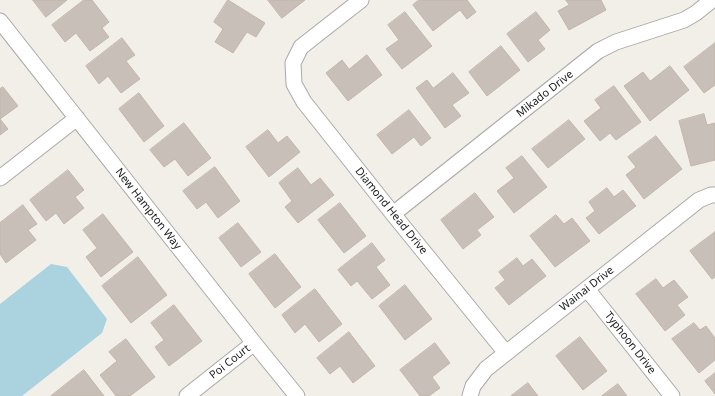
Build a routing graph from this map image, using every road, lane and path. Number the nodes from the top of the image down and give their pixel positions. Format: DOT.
graph roads {
  1 [pos="361,0"];
  2 [pos="712,0"];
  3 [pos="0,21"];
  4 [pos="77,118"];
  5 [pos="0,178"];
  6 [pos="715,195"];
  7 [pos="392,214"];
  8 [pos="588,289"];
  9 [pos="254,343"];
  10 [pos="506,353"];
  11 [pos="187,396"];
  12 [pos="297,396"];
  13 [pos="470,396"];
  14 [pos="672,396"];
  1 -- 7 [label="street, Diamond Head Drive"];
  2 -- 7 [label="street, Mikado Drive"];
  3 -- 4 [label="street, New Hampton Way"];
  4 -- 5 [label="street"];
  4 -- 9 [label="street, New Hampton Way"];
  6 -- 8 [label="street, Wainai Drive"];
  7 -- 10 [label="street, Diamond Head Drive"];
  8 -- 10 [label="street, Wainai Drive"];
  8 -- 14 [label="street, Typhoon Drive"];
  9 -- 11 [label="street, Poi Court"];
  9 -- 12 [label="street, New Hampton Way"];
  10 -- 13 [label="street, Wainai Drive"];
}
